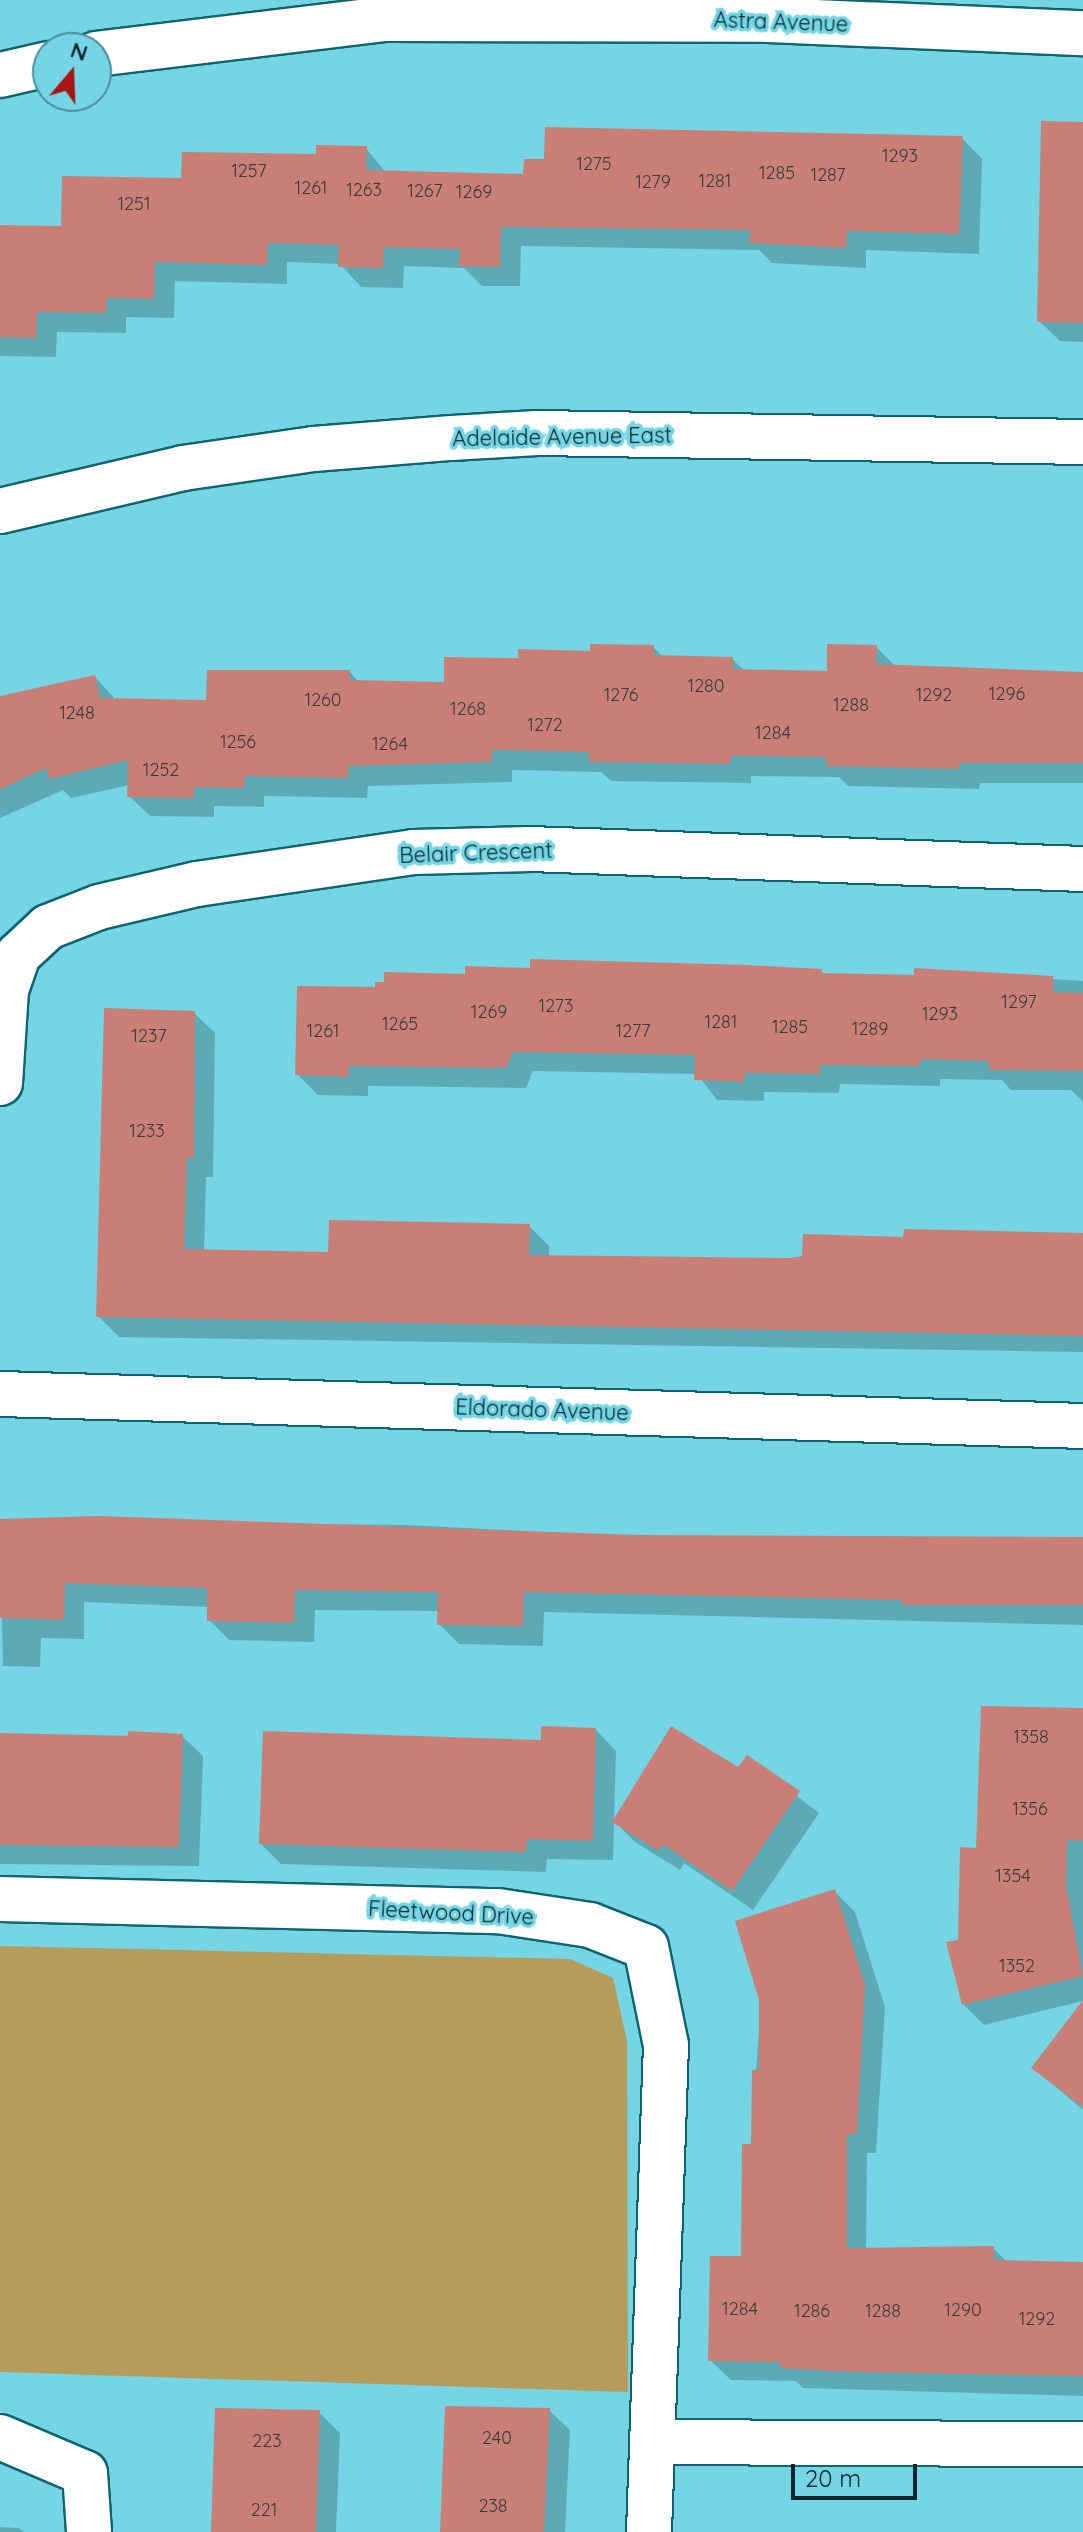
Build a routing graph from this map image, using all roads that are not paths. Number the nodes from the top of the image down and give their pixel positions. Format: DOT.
graph roads {
  1 [pos="628,10"];
  2 [pos="1083,33"];
  3 [pos="112,52"];
  4 [pos="32,68"];
  5 [pos="0,75"];
  6 [pos="1083,442"];
  7 [pos="0,511"];
  8 [pos="1083,869"];
  9 [pos="0,1083"];
  10 [pos="0,1394"];
  11 [pos="1083,1426"];
  12 [pos="0,1899"];
  13 [pos="0,2437"];
  14 [pos="653,2442"];
  15 [pos="1083,2444"];
  16 [pos="89,2532"];
  17 [pos="649,2532"];
  1 -- 2 [label="street, Astra Avenue"];
  1 -- 3 [label="street, Astra Avenue"];
  4 -- 5 [label="street"];
  6 -- 7 [label="street, Adelaide Avenue East"];
  8 -- 9 [label="street, Belair Crescent"];
  10 -- 11 [label="street, Eldorado Avenue"];
  12 -- 14 [label="street, Fleetwood Drive"];
  13 -- 16 [label="street"];
  14 -- 15 [label="street"];
  14 -- 17 [label="street, Fleetwood Drive"];
}
